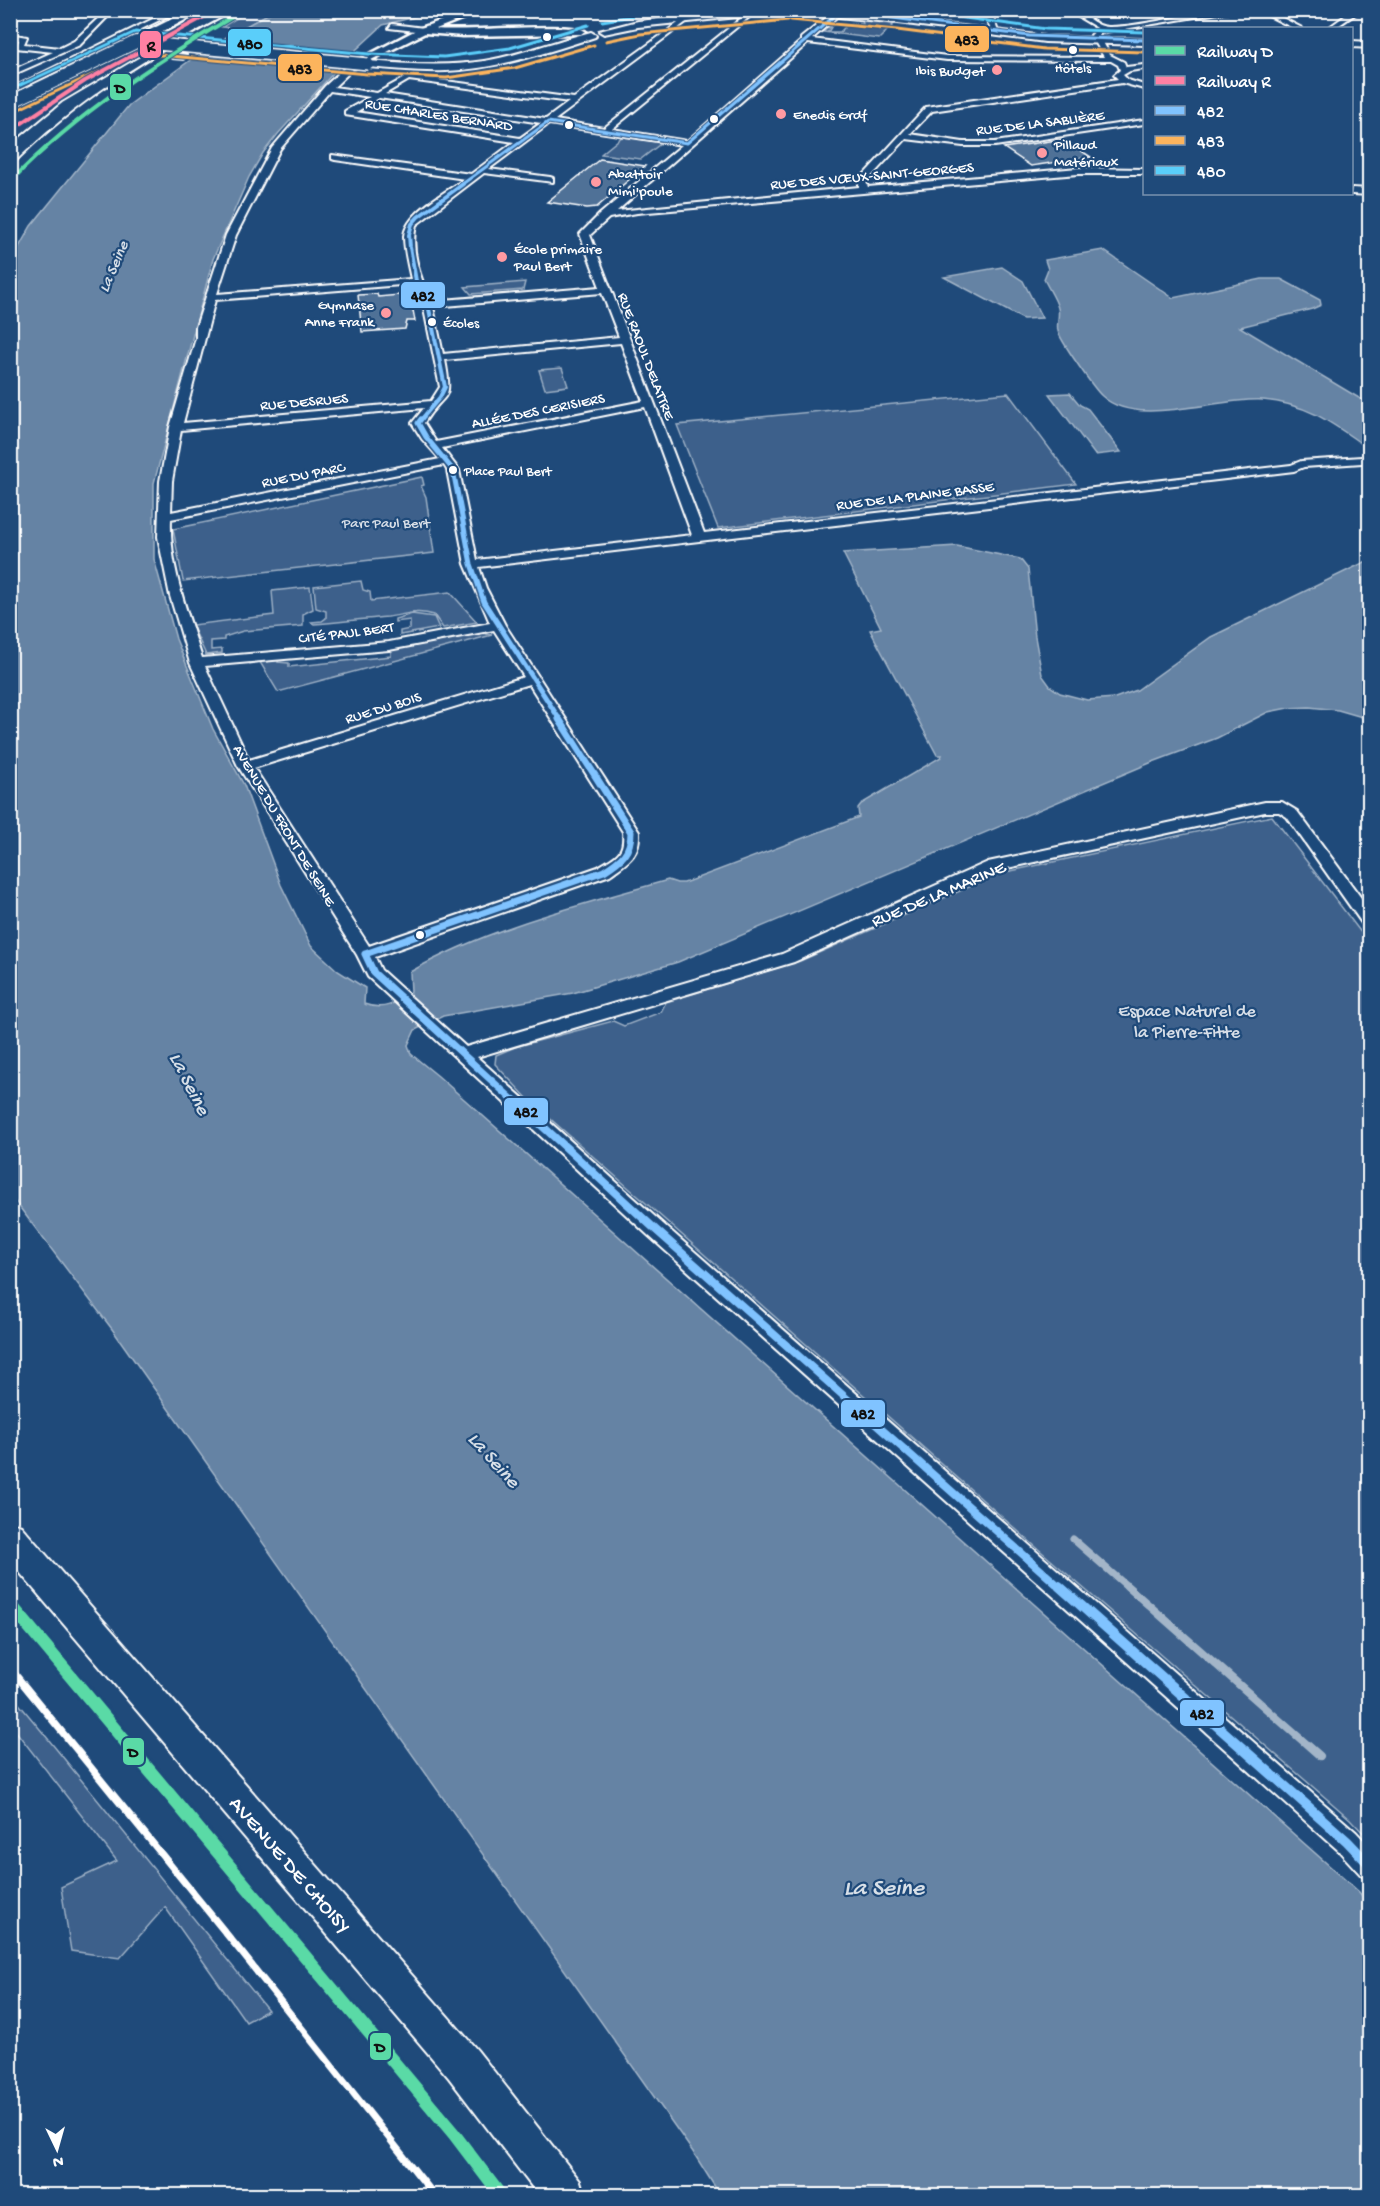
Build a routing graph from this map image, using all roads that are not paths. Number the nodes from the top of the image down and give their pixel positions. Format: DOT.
graph roads {
  1 [pos="111,10"];
  2 [pos="177,10"];
  3 [pos="190,10"];
  4 [pos="200,10"];
  5 [pos="480,10"];
  6 [pos="789,10"];
  7 [pos="987,10"];
  8 [pos="1070,10"];
  9 [pos="1233,10"];
  10 [pos="1260,10"];
  11 [pos="1358,10"];
  12 [pos="750,11"];
  13 [pos="802,11"];
  14 [pos="838,12"];
  15 [pos="687,19"];
  16 [pos="392,26"];
  17 [pos="1152,27"];
  18 [pos="1296,27"];
  19 [pos="1332,27"];
  20 [pos="1143,29"];
  21 [pos="424,30"];
  22 [pos="995,30"];
  23 [pos="591,31"];
  24 [pos="86,34"];
  25 [pos="100,35"];
  26 [pos="110,35"];
  27 [pos="10,36"];
  28 [pos="1104,37"];
  29 [pos="129,40"];
  30 [pos="804,40"];
  31 [pos="1143,40"];
  32 [pos="1353,43"];
  33 [pos="1370,43"];
  34 [pos="19,46"];
  35 [pos="10,50"];
  36 [pos="61,50"];
  37 [pos="1113,59"];
  38 [pos="18,61"];
  39 [pos="32,63"];
  40 [pos="352,66"];
  41 [pos="1143,67"];
  42 [pos="1124,70"];
  43 [pos="10,74"];
  44 [pos="1122,81"];
  45 [pos="1143,87"];
  46 [pos="328,88"];
  47 [pos="10,92"];
  48 [pos="376,95"];
  49 [pos="10,98"];
  50 [pos="576,101"];
  51 [pos="10,102"];
  52 [pos="548,122"];
  53 [pos="1143,122"];
  54 [pos="606,130"];
  55 [pos="903,136"];
  56 [pos="522,141"];
  57 [pos="687,143"];
  58 [pos="335,157"];
  59 [pos="482,170"];
  60 [pos="1143,172"];
  61 [pos="472,177"];
  62 [pos="550,180"];
  63 [pos="864,189"];
  64 [pos="1353,191"];
  65 [pos="1370,192"];
  66 [pos="603,216"];
  67 [pos="416,281"];
  68 [pos="605,290"];
  69 [pos="211,297"];
  70 [pos="428,304"];
  71 [pos="625,340"];
  72 [pos="440,357"];
  73 [pos="648,403"];
  74 [pos="434,404"];
  75 [pos="176,427"];
  76 [pos="433,446"];
  77 [pos="1362,460"];
  78 [pos="448,461"];
  79 [pos="164,517"];
  80 [pos="699,536"];
  81 [pos="471,564"];
  82 [pos="498,625"];
  83 [pos="197,663"];
  84 [pos="531,680"];
  85 [pos="245,766"];
  86 [pos="1370,922"];
  87 [pos="365,954"];
  88 [pos="464,1054"];
  89 [pos="10,1537"];
  90 [pos="1370,1866"];
  91 [pos="565,2196"];
  1 -- 24 [label="street"];
  2 -- 29 [label="street"];
  3 -- 29 [label="main road"];
  4 -- 29 [label="main road"];
  5 -- 21 [label="street"];
  6 -- 12 [label="main road"];
  6 -- 13 [label="main road"];
  7 -- 22 [label="street"];
  8 -- 28 [label="street"];
  9 -- 17 [label="street"];
  10 -- 18 [label="street"];
  11 -- 19 [label="street"];
  12 -- 15 [label="main road"];
  12 -- 23 [label="main road"];
  12 -- 54 [label="street"];
  13 -- 14 [label="main road"];
  14 -- 22 [label="main road"];
  14 -- 28 [label="main road"];
  14 -- 30 [label="street, RUE RAOUL DELATTRE"];
  15 -- 23 [label="main road"];
  15 -- 50 [label="street"];
  16 -- 21 [label="street"];
  20 -- 28 [label="street"];
  21 -- 23 [label="street"];
  21 -- 40 [label="street"];
  22 -- 28 [label="main road"];
  23 -- 29 [label="main road, bridge"];
  24 -- 25 [label="street"];
  24 -- 36 [label="street"];
  26 -- 29 [label="street"];
  27 -- 34 [label="street"];
  28 -- 31 [label="main road"];
  28 -- 37 [label="street"];
  28 -- 41 [label="street"];
  29 -- 47 [label="street"];
  29 -- 49 [label="main road, bridge"];
  29 -- 51 [label="main road, bridge"];
  30 -- 37 [label="street"];
  30 -- 57 [label="street, RUE RAOUL DELATTRE"];
  32 -- 33 [label="main road"];
  34 -- 35 [label="street"];
  34 -- 36 [label="street"];
  36 -- 39 [label="street"];
  37 -- 42 [label="street"];
  38 -- 39 [label="street"];
  39 -- 43 [label="street"];
  40 -- 46 [label="street, AVENUE DU FRONT DE SEINE"];
  41 -- 42 [label="street"];
  42 -- 44 [label="street"];
  44 -- 45 [label="street"];
  44 -- 55 [label="street"];
  46 -- 48 [label="street"];
  46 -- 69 [label="street, AVENUE DU FRONT DE SEINE"];
  48 -- 50 [label="street"];
  48 -- 52 [label="street"];
  48 -- 56 [label="street, RUE CHARLES BERNARD"];
  50 -- 52 [label="street"];
  52 -- 54 [label="street"];
  52 -- 56 [label="street"];
  53 -- 55 [label="street, RUE DE LA SABLIÈRE"];
  54 -- 57 [label="street"];
  55 -- 63 [label="street"];
  56 -- 59 [label="street"];
  57 -- 66 [label="street, RUE RAOUL DELATTRE"];
  58 -- 61 [label="street"];
  59 -- 61 [label="street"];
  59 -- 62 [label="street"];
  60 -- 63 [label="street, RUE DES VŒUX-SAINT-GEORGES"];
  61 -- 67 [label="street"];
  63 -- 66 [label="street, RUE DES VŒUX-SAINT-GEORGES"];
  64 -- 65 [label="street"];
  66 -- 68 [label="street, RUE RAOUL DELATTRE"];
  67 -- 69 [label="street"];
  67 -- 70 [label="street"];
  68 -- 70 [label="street"];
  68 -- 71 [label="street, RUE RAOUL DELATTRE"];
  69 -- 75 [label="street, AVENUE DU FRONT DE SEINE"];
  70 -- 72 [label="street"];
  71 -- 72 [label="street"];
  71 -- 73 [label="street, RUE RAOUL DELATTRE"];
  72 -- 74 [label="street"];
  73 -- 76 [label="street, ALLÉE DES CERISIERS"];
  73 -- 80 [label="street, RUE RAOUL DELATTRE"];
  74 -- 75 [label="street, RUE DESRUES"];
  74 -- 76 [label="street"];
  75 -- 79 [label="street, AVENUE DU FRONT DE SEINE"];
  76 -- 78 [label="street"];
  77 -- 80 [label="street, RUE DE LA PLAINE BASSE"];
  78 -- 79 [label="street, RUE DU PARC"];
  78 -- 81 [label="street"];
  79 -- 83 [label="street, AVENUE DU FRONT DE SEINE"];
  80 -- 81 [label="street, RUE DE LA PLAINE BASSE"];
  81 -- 82 [label="street"];
  82 -- 83 [label="street, CITÉ PAUL BERT"];
  82 -- 84 [label="street"];
  83 -- 85 [label="street, AVENUE DU FRONT DE SEINE"];
  84 -- 85 [label="street, RUE DU BOIS"];
  84 -- 87 [label="street"];
  85 -- 87 [label="street, AVENUE DU FRONT DE SEINE"];
  86 -- 88 [label="street, RUE DE LA MARINE"];
  87 -- 88 [label="street, AVENUE DU FRONT DE SEINE"];
  88 -- 90 [label="street"];
  89 -- 91 [label="main road, AVENUE DE CHOISY"];
}
